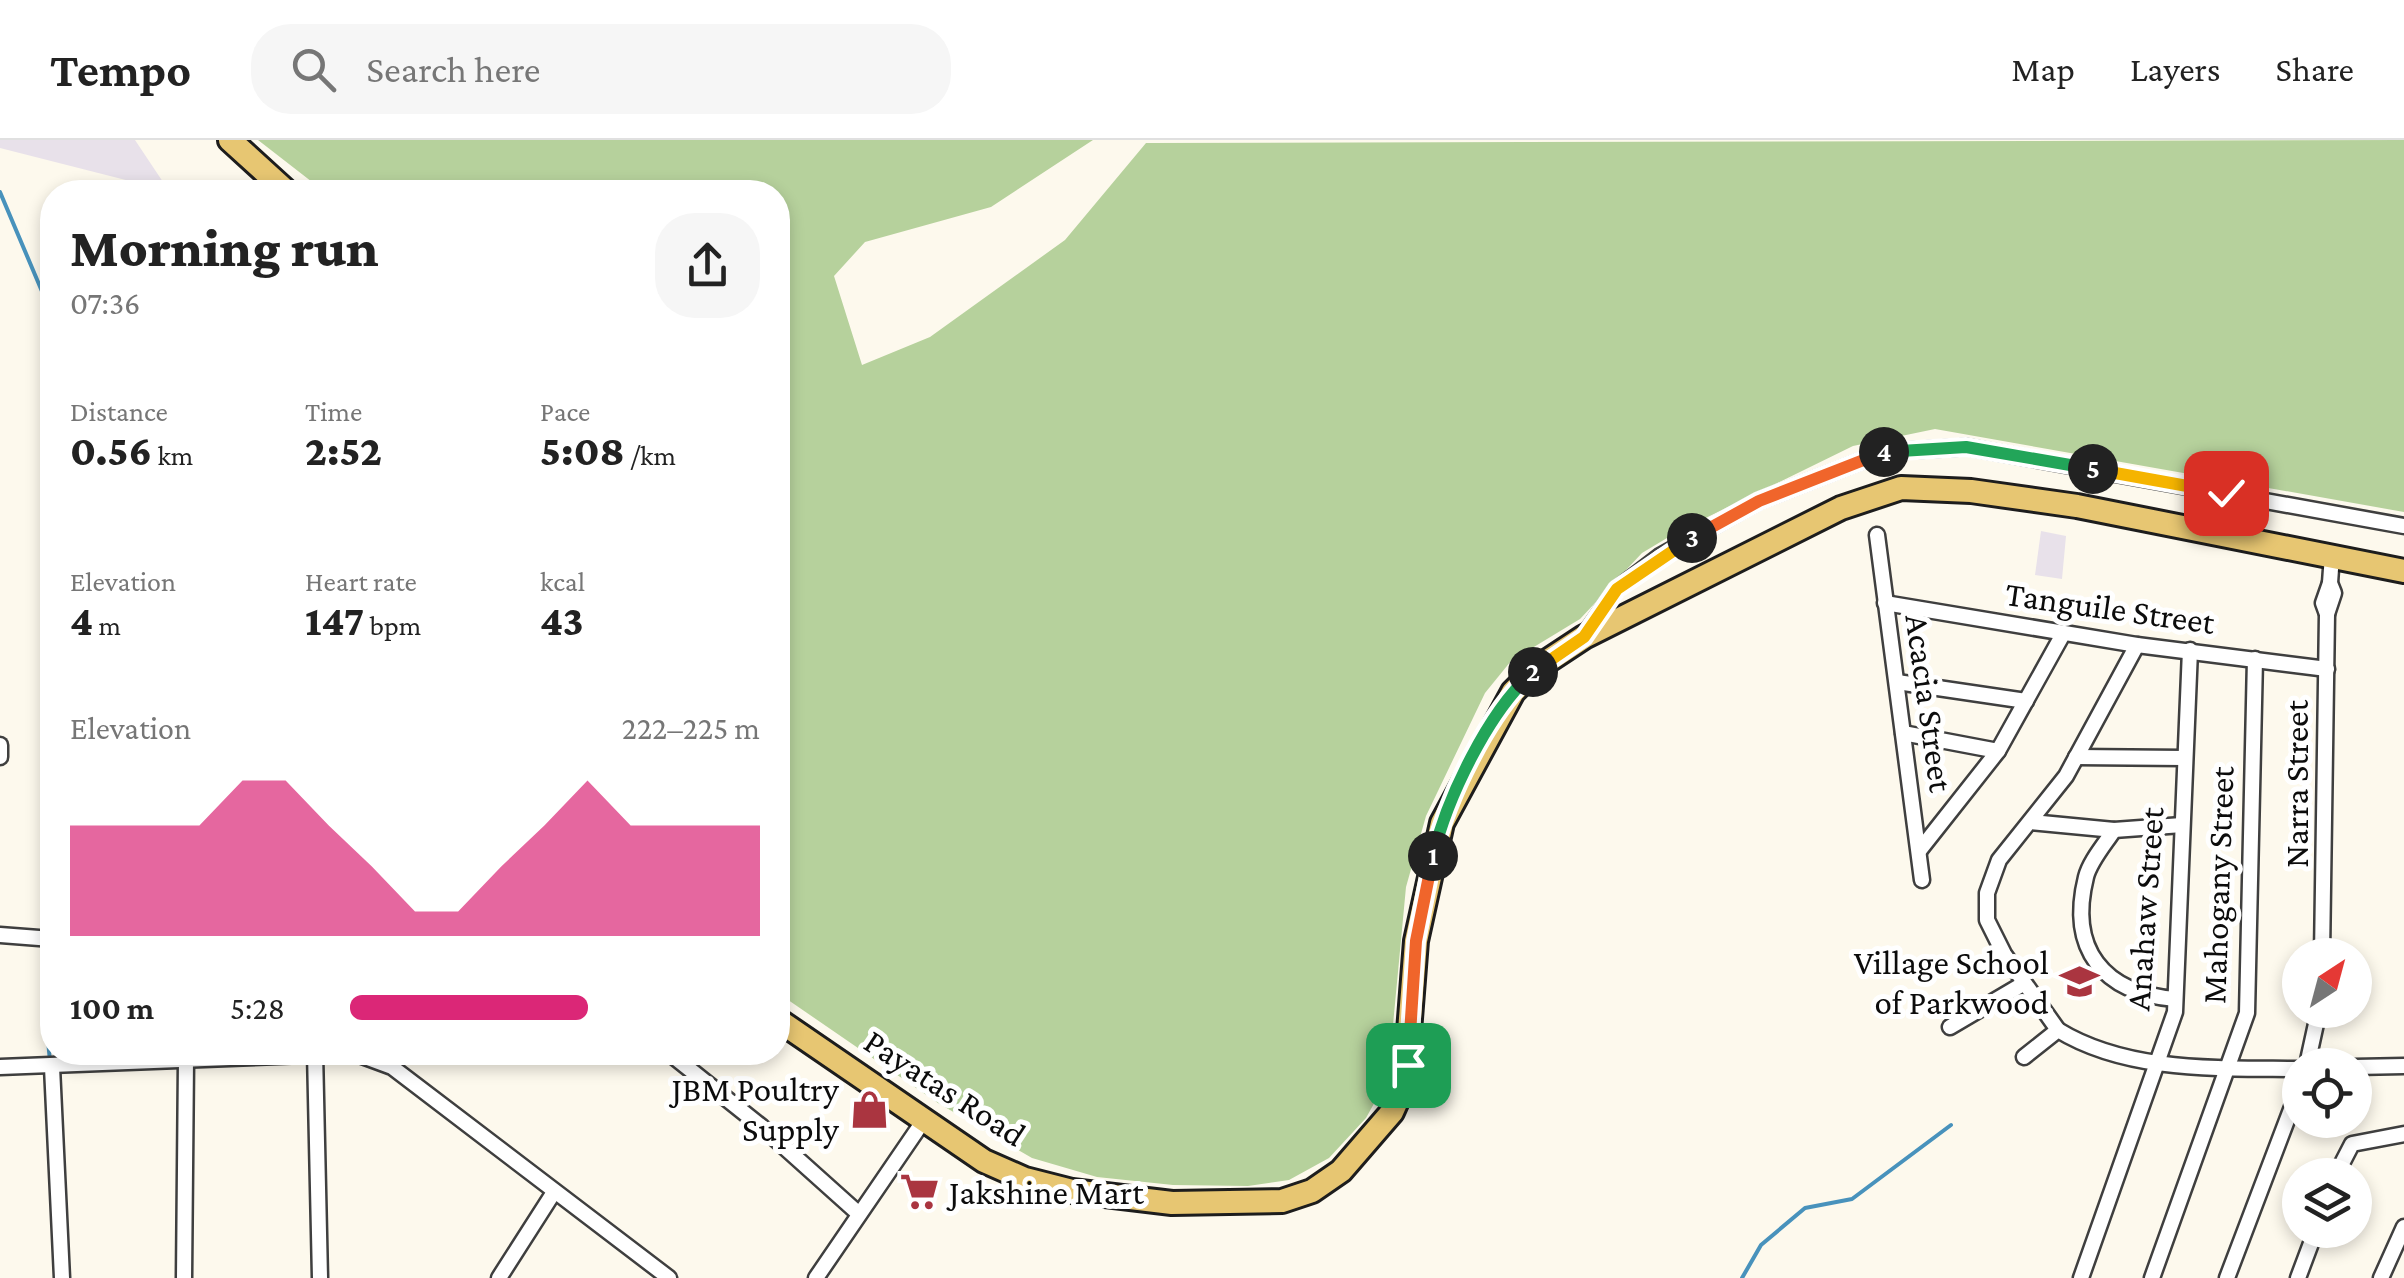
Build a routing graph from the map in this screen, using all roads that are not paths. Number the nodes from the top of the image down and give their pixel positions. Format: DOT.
graph roads {
  1 [pos="230,140"];
  2 [pos="274,180"];
  3 [pos="2404,526"];
  4 [pos="1878,535"];
  5 [pos="2332,555"];
  6 [pos="2404,571"];
  7 [pos="1885,603"];
  8 [pos="2063,634"];
  9 [pos="1584,637"];
  10 [pos="2136,645"];
  11 [pos="2190,650"];
  12 [pos="2256,659"];
  13 [pos="2326,669"];
  14 [pos="1897,682"];
  15 [pos="2026,700"];
  16 [pos="1903,733"];
  17 [pos="0,745"];
  18 [pos="1998,751"];
  19 [pos="0,757"];
  20 [pos="2076,757"];
  21 [pos="2184,758"];
  22 [pos="2032,822"];
  23 [pos="2182,826"];
  24 [pos="2114,830"];
  25 [pos="1920,851"];
  26 [pos="1922,880"];
  27 [pos="0,936"];
  28 [pos="40,938"];
  29 [pos="2322,938"];
  30 [pos="2023,984"];
  31 [pos="2175,998"];
  32 [pos="1950,1027"];
  33 [pos="790,1028"];
  34 [pos="2058,1030"];
  35 [pos="2024,1057"];
  36 [pos="2156,1063"];
  37 [pos="74,1065"];
  38 [pos="186,1065"];
  39 [pos="315,1065"];
  40 [pos="387,1065"];
  41 [pos="684,1065"];
  42 [pos="52,1066"];
  43 [pos="2404,1066"];
  44 [pos="0,1067"];
  45 [pos="2372,1067"];
  46 [pos="2230,1068"];
  47 [pos="2282,1069"];
  48 [pos="924,1120"];
  49 [pos="2282,1133"];
  50 [pos="2404,1134"];
  51 [pos="2345,1158"];
  52 [pos="554,1192"];
  53 [pos="860,1214"];
  54 [pos="2404,1227"];
  55 [pos="2309,1248"];
  56 [pos="660,1275"];
  57 [pos="62,1278"];
  58 [pos="184,1278"];
  59 [pos="320,1278"];
  60 [pos="500,1278"];
  61 [pos="816,1278"];
  62 [pos="2081,1278"];
  63 [pos="2152,1278"];
  64 [pos="2227,1278"];
  65 [pos="2298,1278"];
  66 [pos="2381,1278"];
  1 -- 2 [label="main road"];
  3 -- 9 [label="street"];
  4 -- 7 [label="street, Acacia Street"];
  5 -- 6 [label="main road, Payatas Road"];
  5 -- 9 [label="main road, Payatas Road"];
  5 -- 13 [label="street, Narra Street"];
  7 -- 8 [label="street, Tanguile Street"];
  7 -- 14 [label="street, Acacia Street"];
  8 -- 10 [label="street, Tanguile Street"];
  8 -- 15 [label="street"];
  9 -- 48 [label="main road, Payatas Road"];
  10 -- 11 [label="street, Tanguile Street"];
  10 -- 20 [label="street"];
  11 -- 12 [label="street, Tanguile Street"];
  11 -- 21 [label="street, Anahaw Street"];
  12 -- 13 [label="street, Tanguile Street"];
  12 -- 46 [label="street, Mahogany Street"];
  13 -- 29 [label="street, Narra Street"];
  14 -- 15 [label="street"];
  14 -- 16 [label="street, Acacia Street"];
  15 -- 18 [label="street"];
  16 -- 18 [label="street"];
  16 -- 25 [label="street, Acacia Street"];
  17 -- 19 [label="street"];
  18 -- 25 [label="street"];
  20 -- 21 [label="street"];
  20 -- 22 [label="street"];
  21 -- 23 [label="street, Anahaw Street"];
  22 -- 24 [label="street"];
  22 -- 30 [label="street"];
  23 -- 24 [label="street"];
  23 -- 31 [label="street, Anahaw Street"];
  24 -- 31 [label="street"];
  25 -- 26 [label="street, Acacia Street"];
  27 -- 28 [label="street"];
  30 -- 32 [label="street"];
  30 -- 34 [label="street"];
  31 -- 36 [label="street, Anahaw Street"];
  33 -- 48 [label="main road, Payatas Road"];
  34 -- 35 [label="street"];
  34 -- 36 [label="street"];
  36 -- 46 [label="street"];
  36 -- 62 [label="street, Anahaw Street"];
  37 -- 42 [label="street"];
  38 -- 58 [label="street"];
  39 -- 59 [label="street"];
  40 -- 52 [label="street"];
  41 -- 53 [label="street"];
  42 -- 44 [label="street"];
  42 -- 57 [label="street"];
  43 -- 45 [label="street"];
  46 -- 47 [label="street"];
  46 -- 63 [label="street, Mahogany Street"];
  48 -- 53 [label="street"];
  49 -- 64 [label="street"];
  50 -- 51 [label="street"];
  52 -- 56 [label="street"];
  52 -- 60 [label="street"];
  53 -- 61 [label="street"];
  54 -- 66 [label="street"];
  55 -- 65 [label="street"];
}
